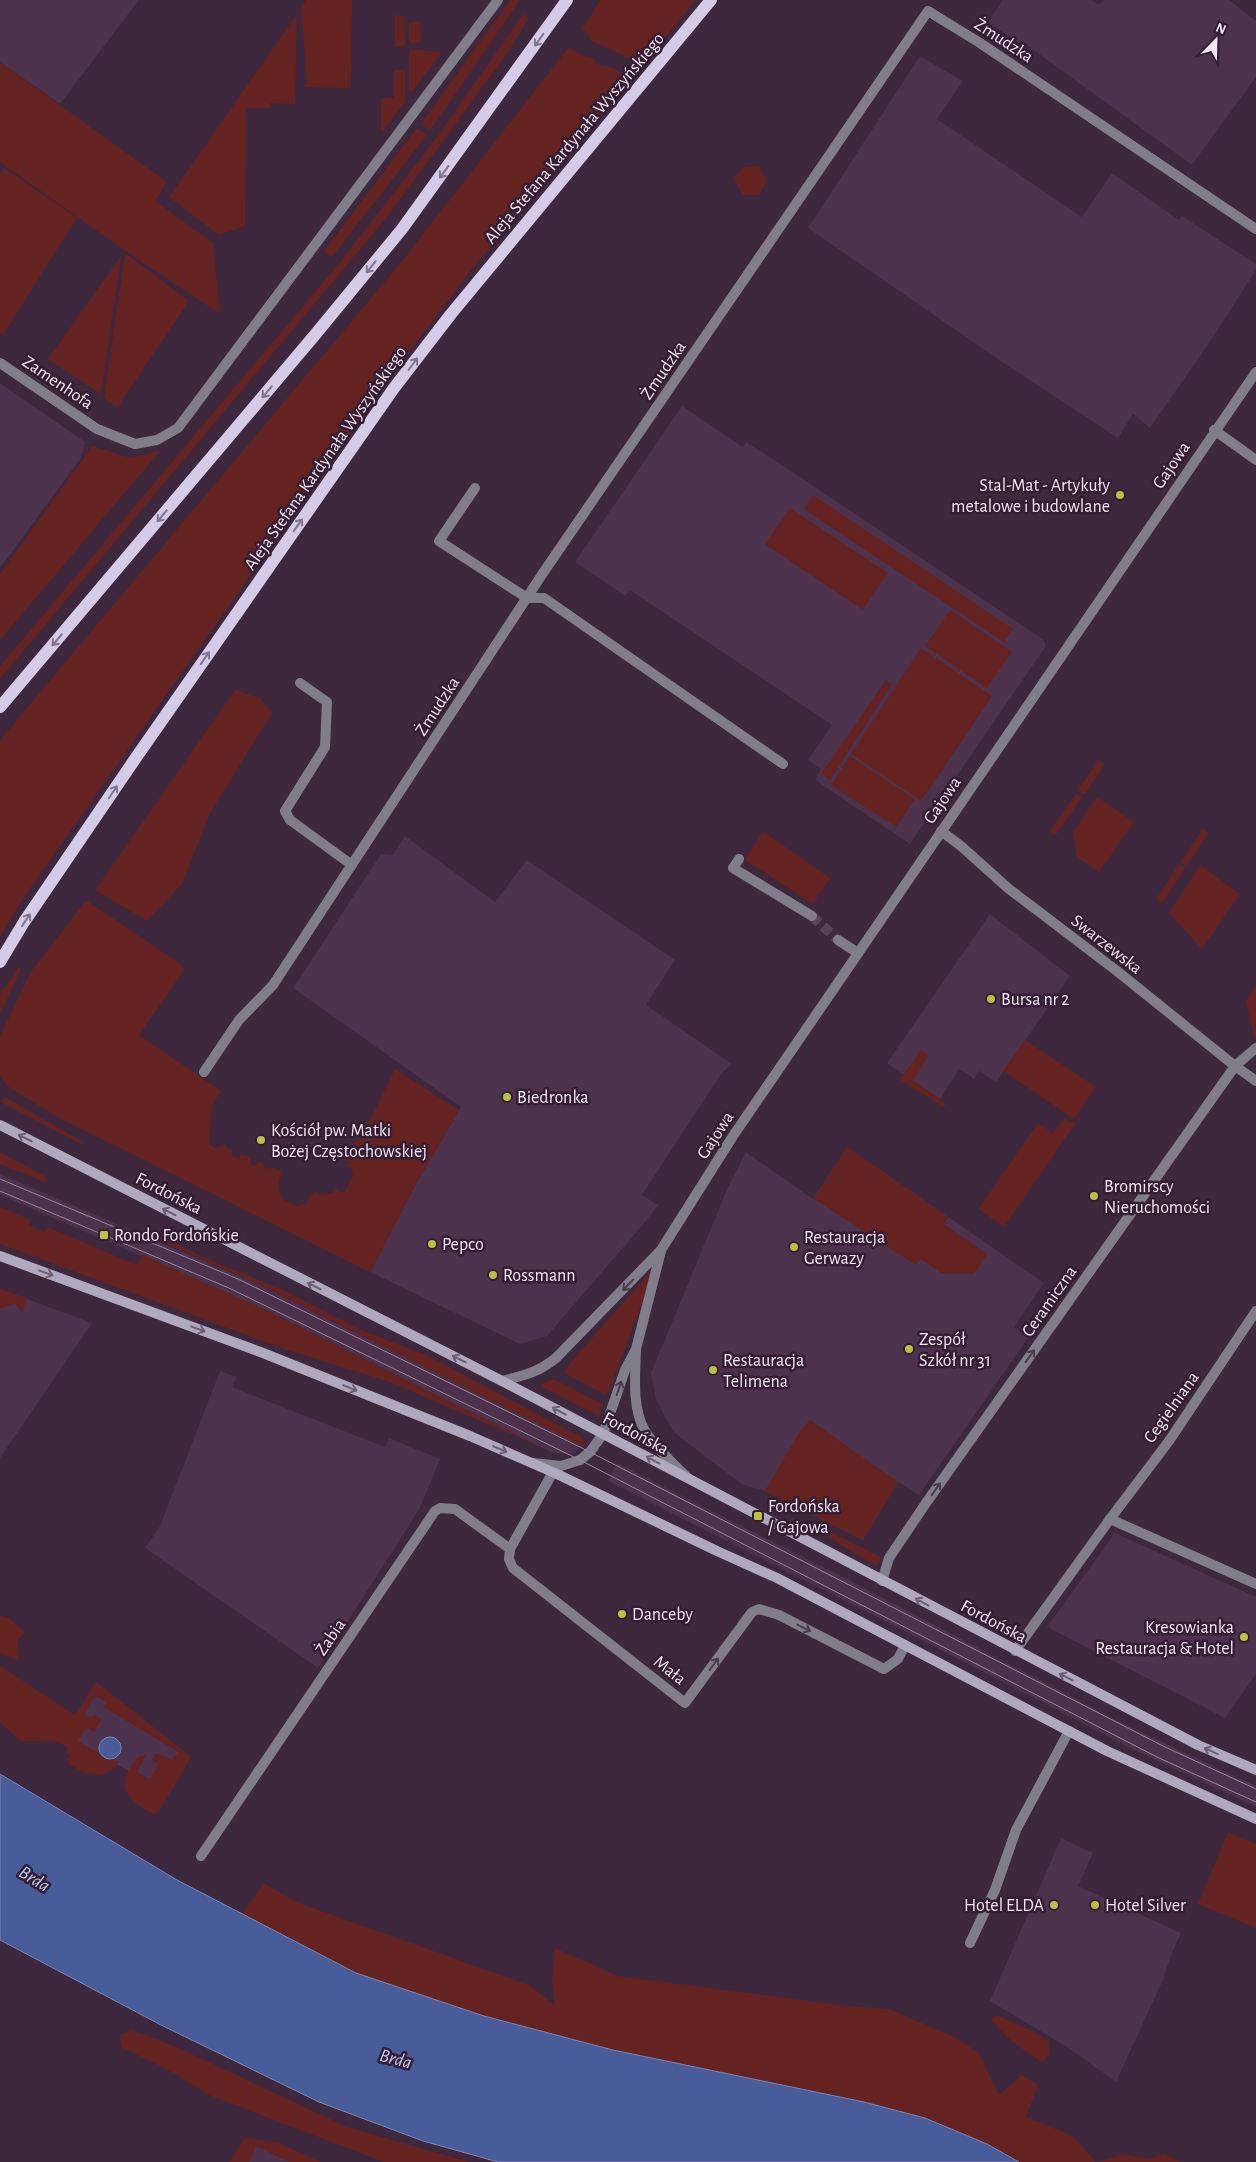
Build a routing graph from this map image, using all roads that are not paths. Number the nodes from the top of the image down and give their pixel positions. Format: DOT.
graph roads {
  1 [pos="498,0"];
  2 [pos="567,0"];
  3 [pos="711,0"];
  4 [pos="1256,228"];
  5 [pos="0,363"];
  6 [pos="1256,372"];
  7 [pos="1214,430"];
  8 [pos="1256,460"];
  9 [pos="476,488"];
  10 [pos="527,598"];
  11 [pos="300,683"];
  12 [pos="0,707"];
  13 [pos="783,764"];
  14 [pos="941,831"];
  15 [pos="739,859"];
  16 [pos="352,865"];
  17 [pos="812,916"];
  18 [pos="838,940"];
  19 [pos="858,953"];
  20 [pos="0,962"];
  21 [pos="1256,1048"];
  22 [pos="1235,1066"];
  23 [pos="204,1072"];
  24 [pos="1256,1081"];
  25 [pos="0,1125"];
  26 [pos="662,1250"];
  27 [pos="0,1256"];
  28 [pos="1256,1312"];
  29 [pos="636,1349"];
  30 [pos="502,1381"];
  31 [pos="602,1434"];
  32 [pos="532,1463"];
  33 [pos="553,1472"];
  34 [pos="700,1485"];
  35 [pos="1110,1519"];
  36 [pos="510,1550"];
  37 [pos="882,1581"];
  38 [pos="1256,1584"];
  39 [pos="905,1645"];
  40 [pos="1015,1651"];
  41 [pos="1069,1731"];
  42 [pos="1256,1770"];
  43 [pos="1256,1820"];
  44 [pos="201,1856"];
  45 [pos="970,1943"];
  1 -- 5 [label="street, Zamenhofa"];
  2 -- 12 [label="main road, one-way"];
  20 -- 3 [label="main road, Aleja Stefana Kardynała Wyszyńskiego, one-way"];
  4 -- 10 [label="street, Żmudzka"];
  6 -- 7 [label="street, Gajowa"];
  7 -- 8 [label="street"];
  7 -- 14 [label="street, Gajowa"];
  9 -- 10 [label="street"];
  10 -- 13 [label="street"];
  10 -- 16 [label="street, Żmudzka"];
  11 -- 16 [label="street"];
  14 -- 19 [label="street, Gajowa"];
  14 -- 22 [label="street, Swarzewska"];
  15 -- 17 [label="street"];
  16 -- 23 [label="street, Żmudzka"];
  18 -- 19 [label="street"];
  19 -- 26 [label="street, Gajowa"];
  21 -- 22 [label="street, Ceramiczna"];
  22 -- 24 [label="street, Swarzewska"];
  37 -- 22 [label="street, Ceramiczna, one-way"];
  30 -- 25 [label="main road, Fordońska, one-way"];
  26 -- 29 [label="street, Gajowa"];
  26 -- 30 [label="street, Gajowa, one-way"];
  27 -- 32 [label="main road, one-way"];
  28 -- 35 [label="street, Cegielniana"];
  31 -- 29 [label="street, Gajowa, one-way"];
  29 -- 34 [label="street, Gajowa"];
  31 -- 30 [label="main road, Fordońska, one-way"];
  31 -- 32 [label="street, Gajowa"];
  34 -- 31 [label="main road, Fordońska, one-way"];
  32 -- 33 [label="main road"];
  33 -- 36 [label="street"];
  33 -- 39 [label="main road"];
  34 -- 37 [label="main road, Fordońska"];
  35 -- 38 [label="street"];
  35 -- 40 [label="street, Cegielniana"];
  36 -- 39 [label="street, Mała, one-way"];
  36 -- 44 [label="street, Żabia"];
  40 -- 37 [label="main road, Fordońska, one-way"];
  39 -- 41 [label="main road"];
  42 -- 40 [label="main road, Fordońska, one-way"];
  41 -- 43 [label="main road"];
  41 -- 45 [label="street"];
}
